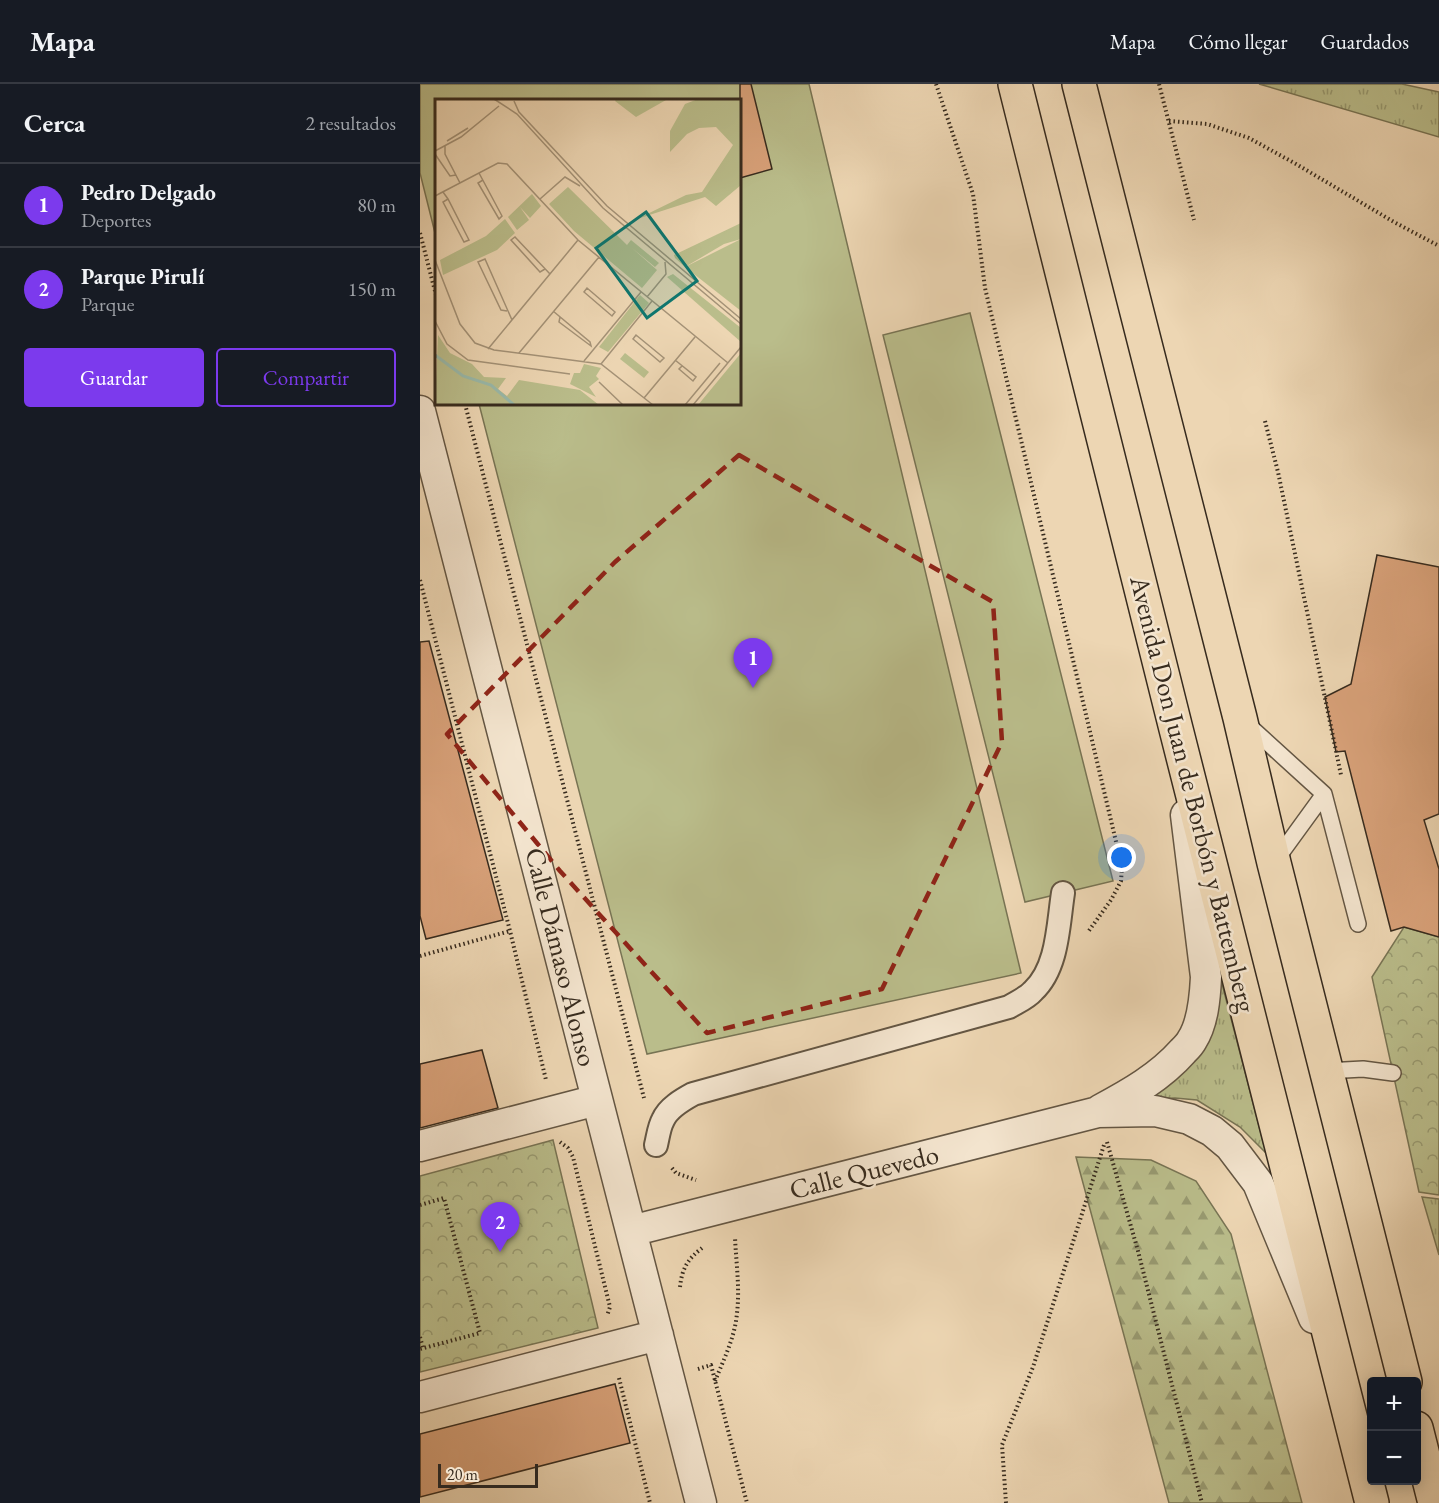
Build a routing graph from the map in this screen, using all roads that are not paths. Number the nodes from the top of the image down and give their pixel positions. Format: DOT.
graph roads {
  1 [pos="1015,84"];
  2 [pos="1079,84"];
  3 [pos="420,411"];
  4 [pos="1240,718"];
  5 [pos="1176,729"];
  6 [pos="1324,794"];
  7 [pos="1274,863"];
  8 [pos="1064,892"];
  9 [pos="1358,924"];
  10 [pos="1326,1071"];
  11 [pos="1393,1073"];
  12 [pos="597,1100"];
  13 [pos="1098,1112"];
  14 [pos="656,1145"];
  15 [pos="420,1146"];
  16 [pos="631,1231"];
  17 [pos="658,1335"];
  18 [pos="1404,1377"];
  19 [pos="420,1397"];
  20 [pos="1347,1404"];
  21 [pos="1417,1431"];
  22 [pos="701,1503"];
  23 [pos="1372,1503"];
  24 [pos="1435,1503"];
  1 -- 5 [label="main road, Avenida Don Juan de Borbón y Battemberg"];
  2 -- 4 [label="main road"];
  3 -- 12 [label="street, Calle Dámaso Alonso"];
  4 -- 6 [label="lane"];
  4 -- 7 [label="main road"];
  5 -- 13 [label="street, Calle Quevedo"];
  5 -- 20 [label="main road, Avenida Don Juan de Borbón y Battemberg"];
  6 -- 7 [label="lane"];
  6 -- 9 [label="lane"];
  7 -- 10 [label="main road"];
  8 -- 14 [label="street"];
  10 -- 11 [label="lane"];
  10 -- 18 [label="main road"];
  12 -- 15 [label="street"];
  12 -- 16 [label="street, Calle Dámaso Alonso"];
  13 -- 16 [label="street, Calle Quevedo"];
  13 -- 20 [label="street, Calle Quevedo"];
  16 -- 17 [label="street, Calle Dámaso Alonso"];
  17 -- 19 [label="street"];
  17 -- 22 [label="street, Calle Dámaso Alonso"];
  20 -- 23 [label="main road, Avenida Don Juan de Borbón y Battemberg"];
  21 -- 24 [label="main road"];
}
